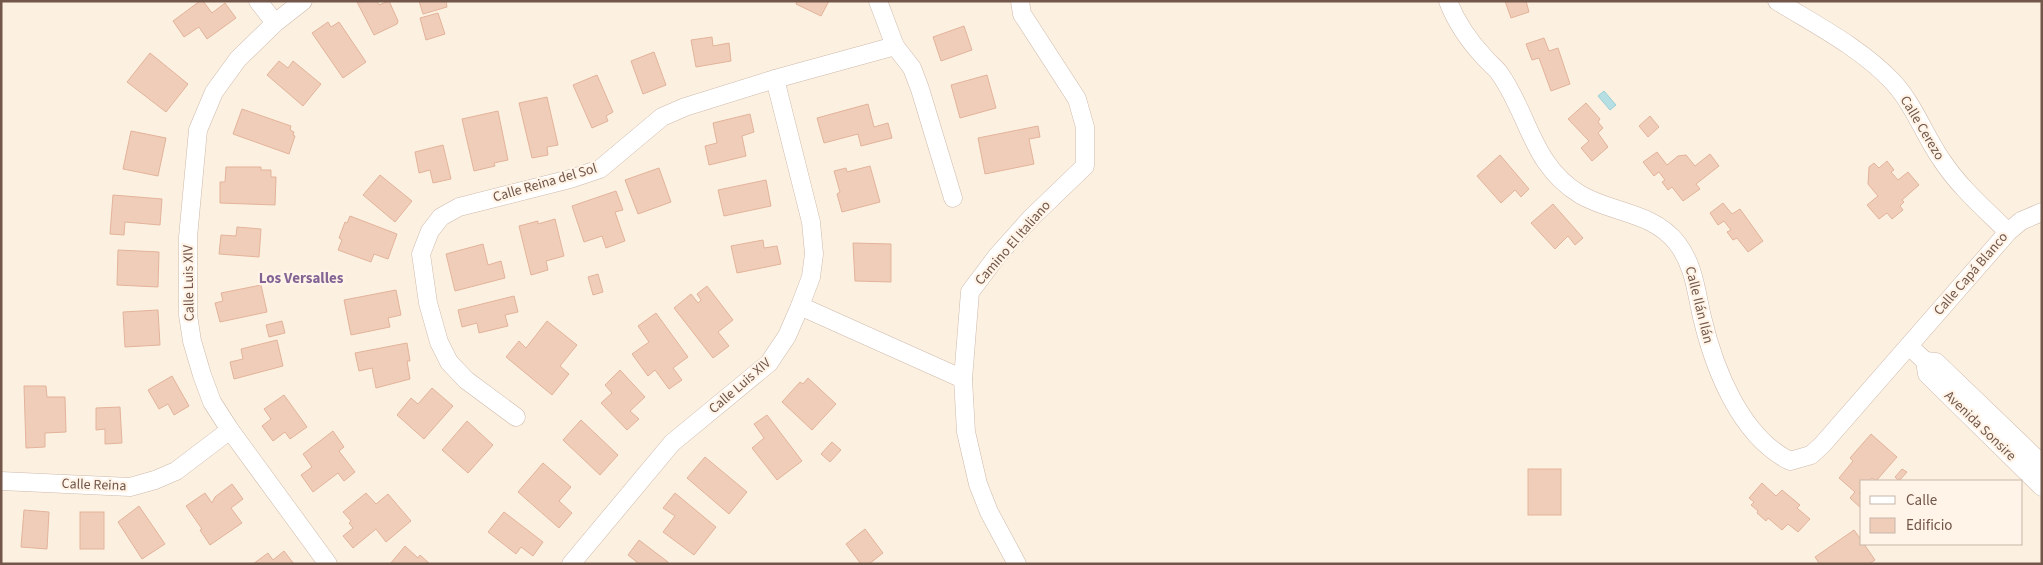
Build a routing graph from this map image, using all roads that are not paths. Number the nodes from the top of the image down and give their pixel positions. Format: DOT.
graph roads {
  1 [pos="258,1"];
  2 [pos="303,1"];
  3 [pos="878,1"];
  4 [pos="1020,1"];
  5 [pos="1448,1"];
  6 [pos="1777,1"];
  7 [pos="275,23"];
  8 [pos="895,46"];
  9 [pos="775,78"];
  10 [pos="953,198"];
  11 [pos="2042,212"];
  12 [pos="2008,232"];
  13 [pos="800,306"];
  14 [pos="1909,346"];
  15 [pos="1925,361"];
  16 [pos="963,378"];
  17 [pos="516,417"];
  18 [pos="230,430"];
  19 [pos="2042,464"];
  20 [pos="1,480"];
  21 [pos="2042,487"];
  22 [pos="328,564"];
  23 [pos="571,564"];
  24 [pos="1017,564"];
  1 -- 7 [label="street"];
  2 -- 7 [label="street, Calle Luis XIV"];
  3 -- 8 [label="street"];
  4 -- 16 [label="street, Camino El Italiano"];
  5 -- 14 [label="street, Calle Ilán Ilán"];
  6 -- 12 [label="street, Calle Cerezo"];
  7 -- 18 [label="street, Calle Luis XIV"];
  8 -- 9 [label="street, Calle Reina del Sol"];
  8 -- 10 [label="street"];
  9 -- 13 [label="street, Calle Luis XIV"];
  9 -- 17 [label="street, Calle Reina del Sol"];
  11 -- 12 [label="street, Calle Capá Blanco"];
  12 -- 14 [label="street, Calle Capá Blanco"];
  13 -- 16 [label="street"];
  13 -- 23 [label="street, Calle Luis XIV"];
  14 -- 15 [label="street, Avenida Sonsire"];
  15 -- 19 [label="street, Avenida Sonsire"];
  15 -- 21 [label="street, Avenida Sonsire"];
  16 -- 24 [label="street, Camino El Italiano"];
  18 -- 20 [label="street, Calle Reina"];
  18 -- 22 [label="street, Calle Luis XIV"];
}
